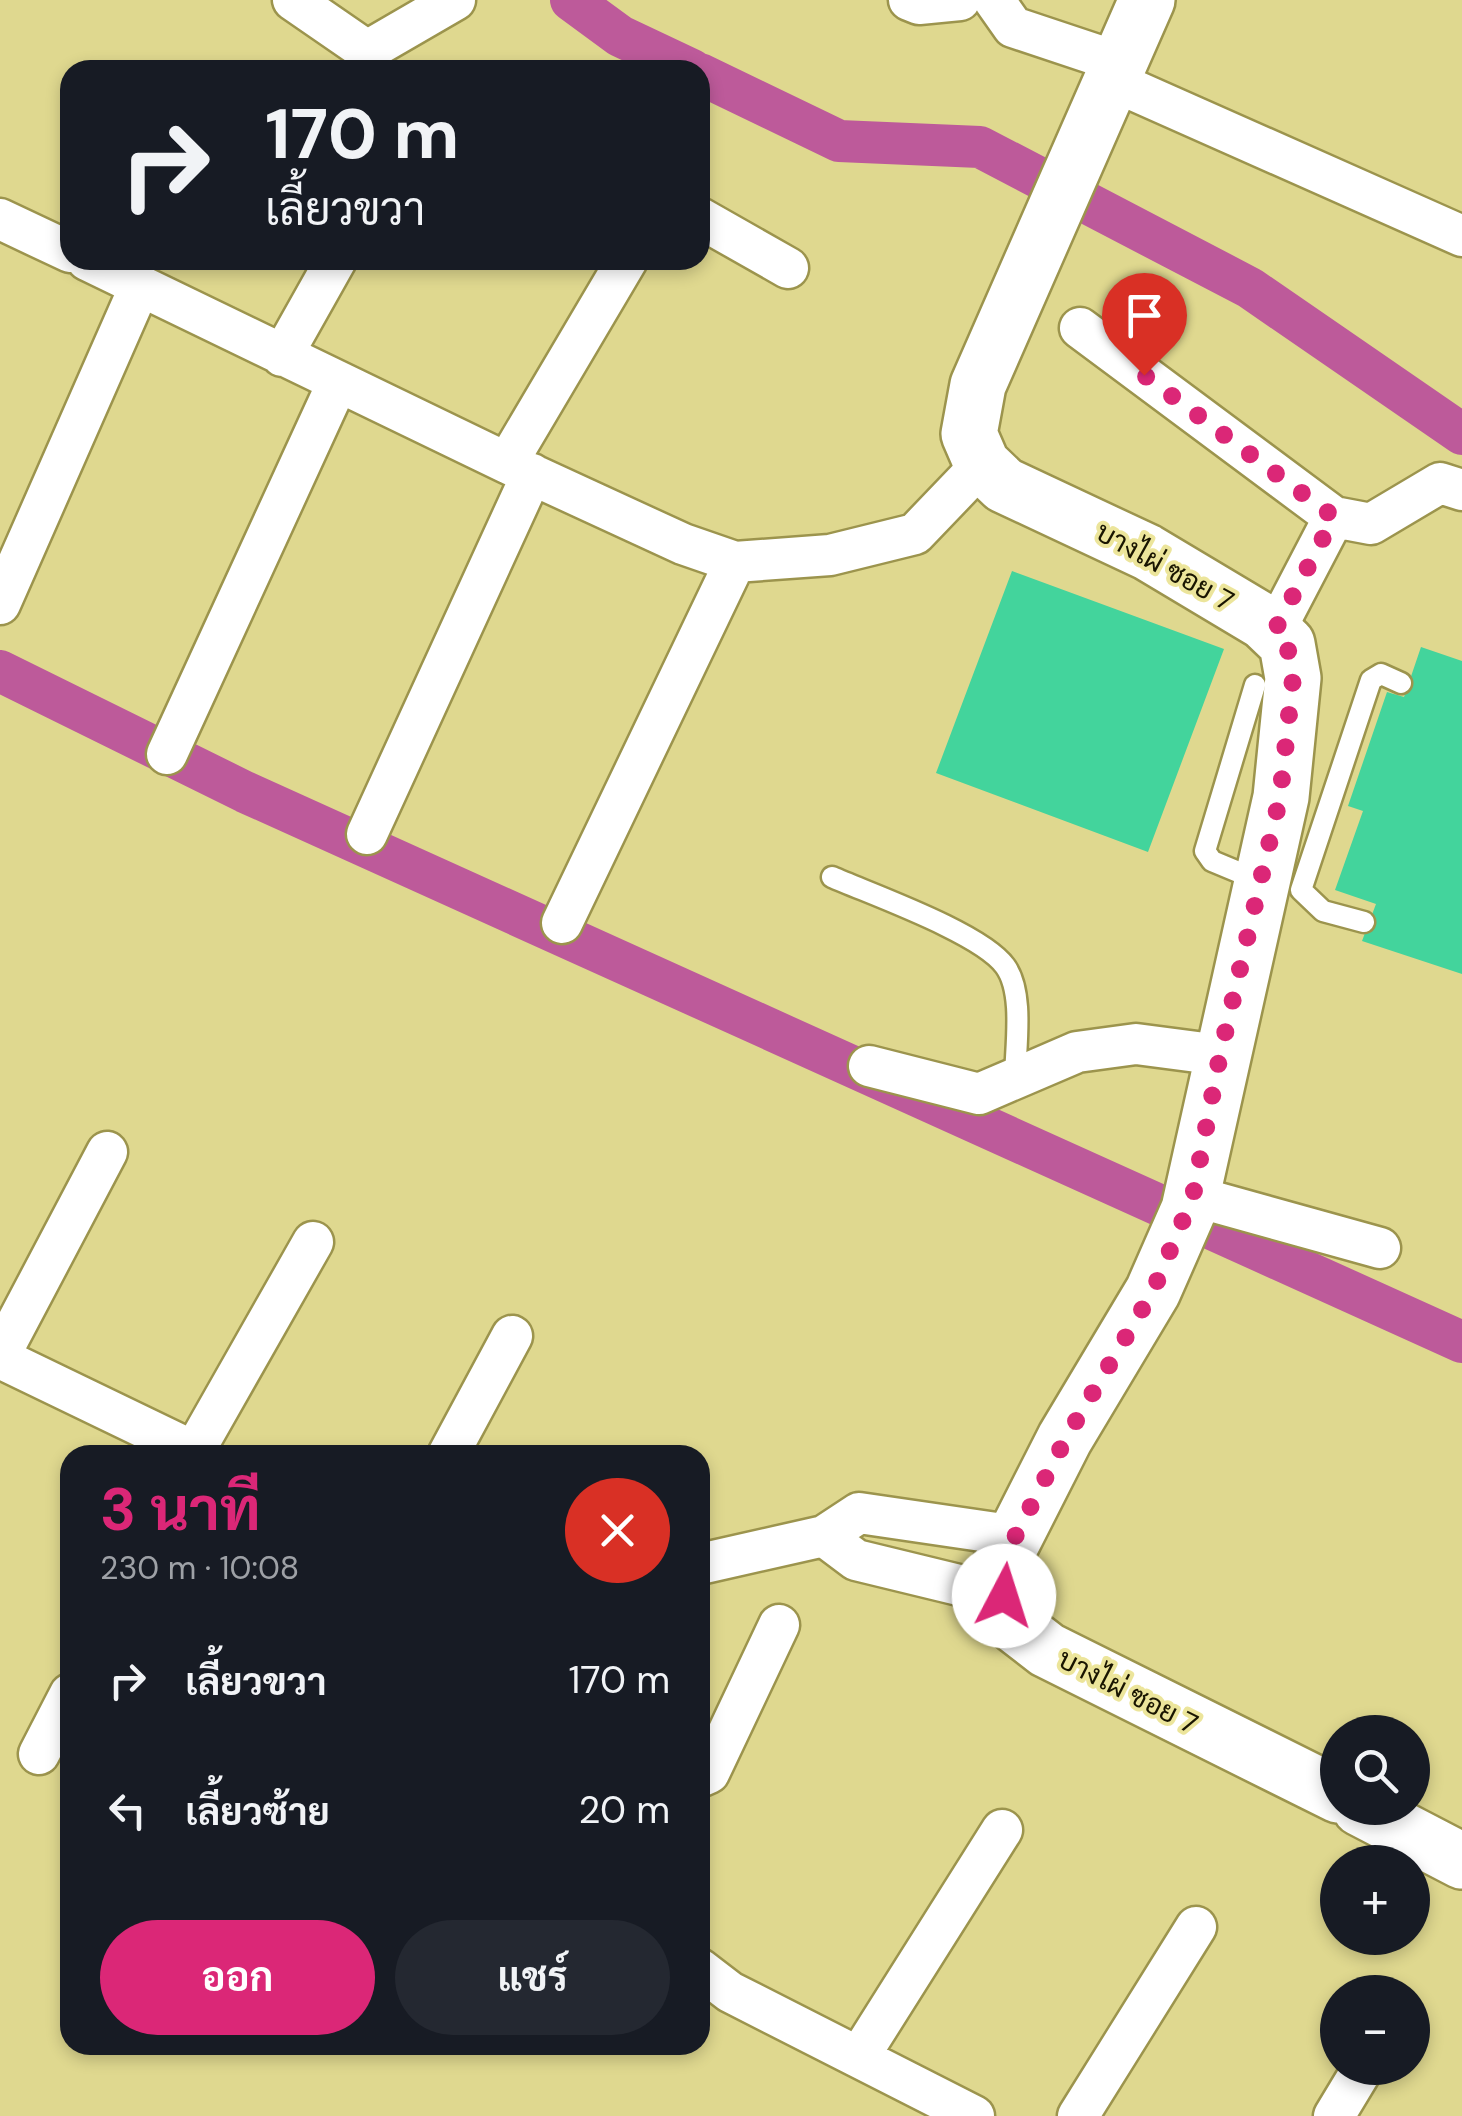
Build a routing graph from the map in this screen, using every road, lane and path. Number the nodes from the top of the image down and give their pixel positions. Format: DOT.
graph roads {
  1 [pos="293,0"];
  2 [pos="455,0"];
  3 [pos="909,0"];
  4 [pos="994,0"];
  5 [pos="955,1"];
  6 [pos="1136,4"];
  7 [pos="382,60"];
  8 [pos="1117,72"];
  9 [pos="0,219"];
  10 [pos="710,224"];
  11 [pos="1462,236"];
  12 [pos="60,245"];
  13 [pos="788,268"];
  14 [pos="109,270"];
  15 [pos="330,270"];
  16 [pos="621,270"];
  17 [pos="140,286"];
  18 [pos="1080,328"];
  19 [pos="282,356"];
  20 [pos="337,384"];
  21 [pos="982,464"];
  22 [pos="520,469"];
  23 [pos="1462,490"];
  24 [pos="1334,517"];
  25 [pos="736,562"];
  26 [pos="0,604"];
  27 [pos="1274,632"];
  28 [pos="1401,682"];
  29 [pos="1255,685"];
  30 [pos="167,754"];
  31 [pos="367,834"];
  32 [pos="832,877"];
  33 [pos="1281,885"];
  34 [pos="1364,922"];
  35 [pos="562,923"];
  36 [pos="1220,1055"];
  37 [pos="869,1066"];
  38 [pos="1015,1081"];
  39 [pos="107,1152"];
  40 [pos="1186,1214"];
  41 [pos="313,1242"];
  42 [pos="1380,1248"];
  43 [pos="512,1336"];
  44 [pos="0,1356"];
  45 [pos="178,1445"];
  46 [pos="201,1445"];
  47 [pos="453,1445"];
  48 [pos="824,1536"];
  49 [pos="1016,1536"];
  50 [pos="710,1562"];
  51 [pos="1004,1596"];
  52 [pos="779,1625"];
  53 [pos="60,1713"];
  54 [pos="39,1754"];
  55 [pos="710,1771"];
  56 [pos="1320,1787"];
  57 [pos="1393,1825"];
  58 [pos="1002,1830"];
  59 [pos="1462,1861"];
  60 [pos="1196,1928"];
  61 [pos="710,1977"];
  62 [pos="860,2055"];
  63 [pos="1353,2085"];
  64 [pos="974,2116"];
  65 [pos="1078,2116"];
  66 [pos="1334,2116"];
  1 -- 7 [label="street"];
  2 -- 7 [label="street"];
  3 -- 5 [label="street"];
  4 -- 8 [label="street"];
  6 -- 8 [label="street"];
  8 -- 11 [label="street"];
  8 -- 21 [label="street"];
  9 -- 12 [label="street"];
  10 -- 13 [label="street"];
  14 -- 17 [label="street"];
  15 -- 19 [label="street"];
  16 -- 22 [label="street"];
  17 -- 19 [label="street"];
  17 -- 26 [label="street"];
  18 -- 24 [label="street"];
  19 -- 20 [label="street"];
  20 -- 22 [label="street"];
  20 -- 30 [label="street"];
  21 -- 25 [label="street"];
  21 -- 27 [label="street, บางไผ่ ซอย 7"];
  22 -- 25 [label="street"];
  22 -- 31 [label="street"];
  23 -- 24 [label="street"];
  24 -- 27 [label="street"];
  25 -- 35 [label="street"];
  27 -- 33 [label="street"];
  28 -- 33 [label="lane"];
  29 -- 33 [label="lane"];
  32 -- 38 [label="lane"];
  33 -- 34 [label="lane"];
  33 -- 36 [label="street"];
  36 -- 38 [label="street"];
  36 -- 40 [label="street"];
  37 -- 38 [label="street"];
  39 -- 44 [label="street"];
  40 -- 42 [label="street"];
  40 -- 49 [label="street"];
  41 -- 46 [label="street"];
  43 -- 47 [label="street"];
  44 -- 45 [label="street"];
  48 -- 49 [label="street"];
  48 -- 50 [label="street"];
  48 -- 51 [label="street"];
  49 -- 51 [label="street"];
  51 -- 56 [label="street, บางไผ่ ซอย 7"];
  52 -- 55 [label="street"];
  53 -- 54 [label="street"];
  57 -- 59 [label="street"];
  58 -- 62 [label="street"];
  60 -- 65 [label="street"];
  61 -- 62 [label="street"];
  62 -- 64 [label="street"];
  63 -- 66 [label="street"];
}
